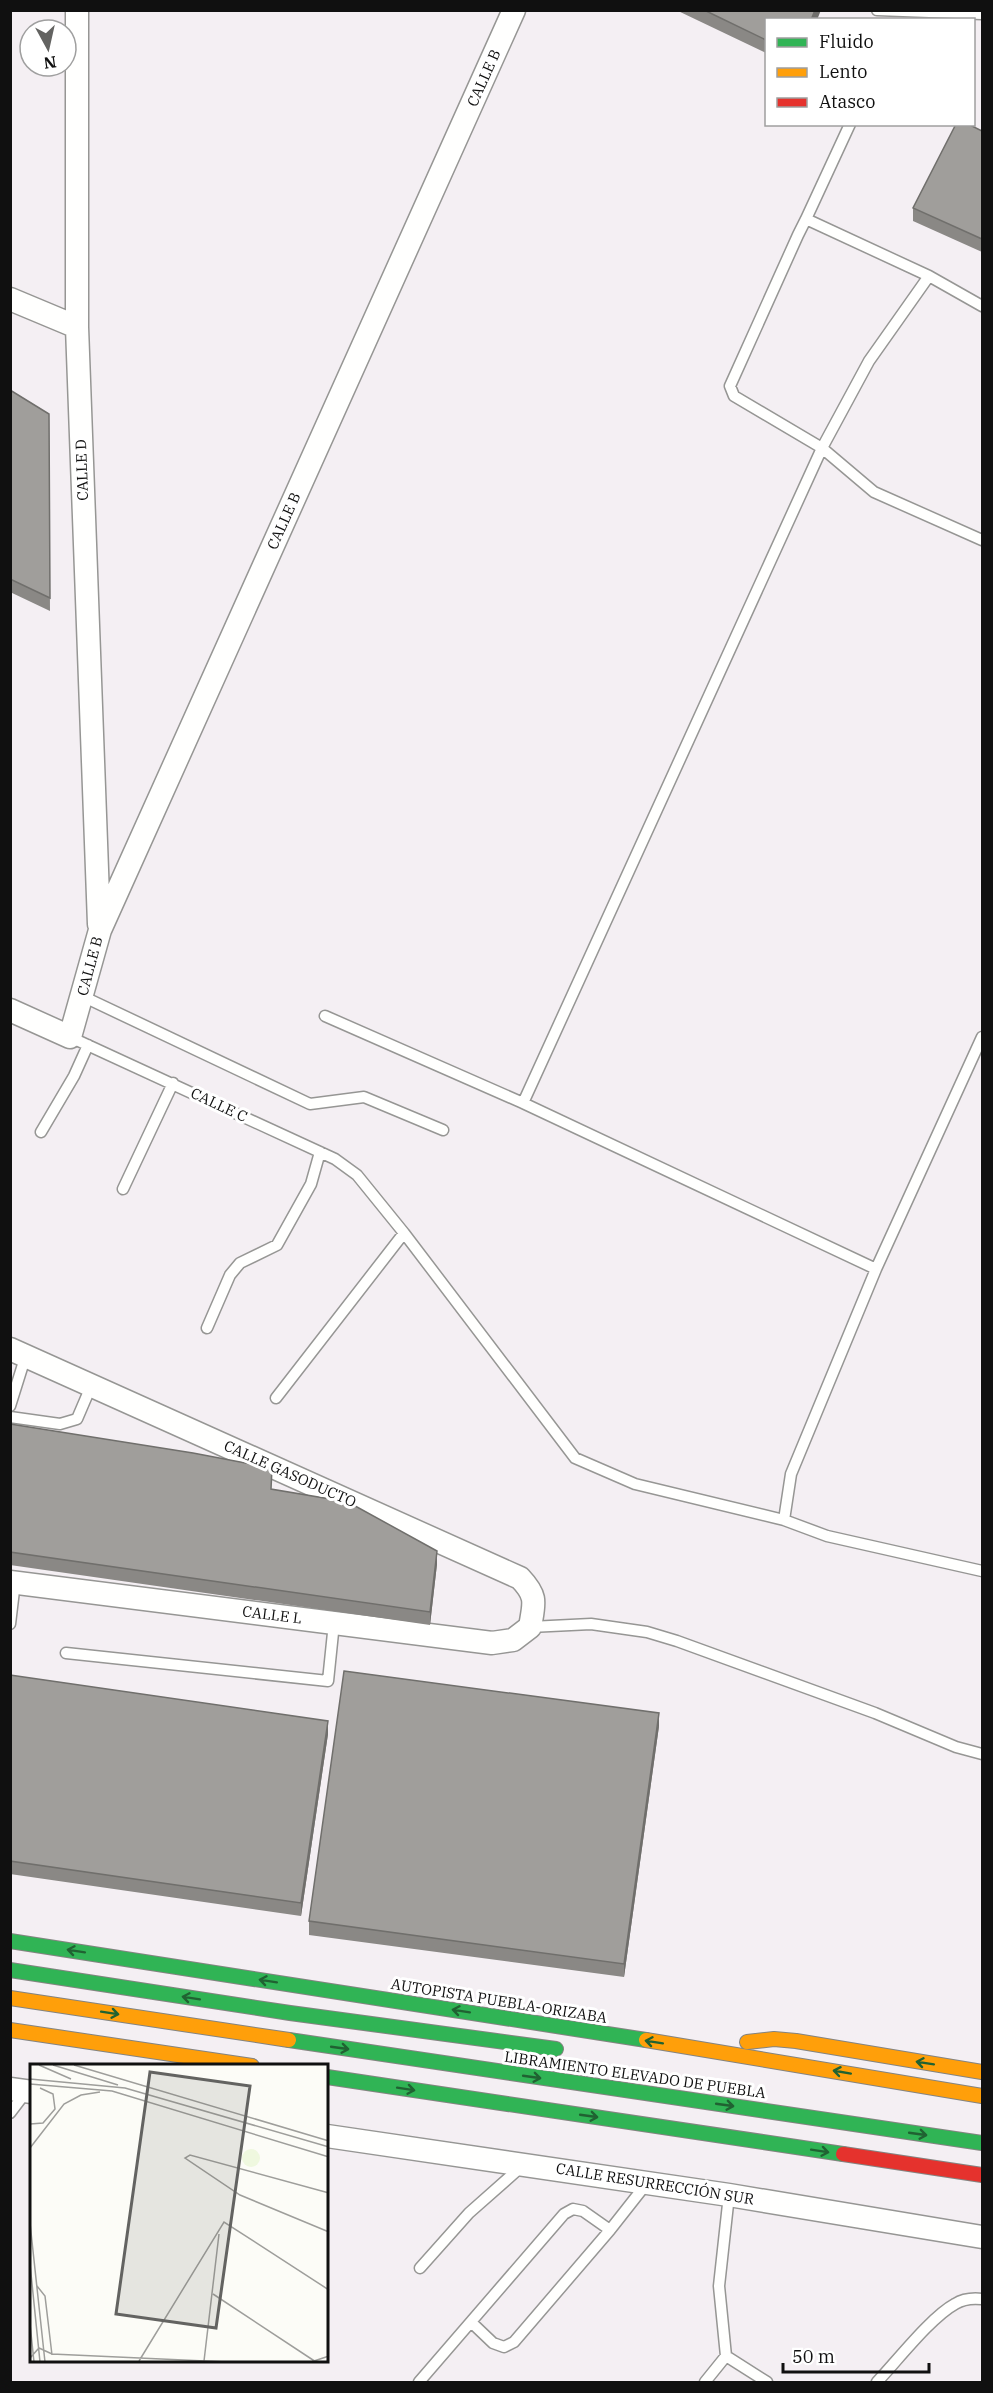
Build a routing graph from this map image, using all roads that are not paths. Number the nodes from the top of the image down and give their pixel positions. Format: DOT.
graph roads {
  1 [pos="77,10"];
  2 [pos="514,10"];
  3 [pos="877,10"];
  4 [pos="982,14"];
  5 [pos="849,126"];
  6 [pos="806,219"];
  7 [pos="929,276"];
  8 [pos="10,298"];
  9 [pos="982,306"];
  10 [pos="77,327"];
  11 [pos="822,448"];
  12 [pos="982,540"];
  13 [pos="100,930"];
  14 [pos="81,996"];
  15 [pos="10,1010"];
  16 [pos="325,1016"];
  17 [pos="982,1037"];
  18 [pos="79,1041"];
  19 [pos="173,1083"];
  20 [pos="523,1103"];
  21 [pos="443,1130"];
  22 [pos="41,1132"];
  23 [pos="320,1152"];
  24 [pos="123,1189"];
  25 [pos="404,1233"];
  26 [pos="876,1269"];
  27 [pos="207,1328"];
  28 [pos="18,1352"];
  29 [pos="92,1384"];
  30 [pos="276,1398"];
  31 [pos="10,1406"];
  32 [pos="10,1417"];
  33 [pos="784,1520"];
  34 [pos="982,1571"];
  35 [pos="13,1582"];
  36 [pos="334,1623"];
  37 [pos="10,1624"];
  38 [pos="530,1627"];
  39 [pos="66,1653"];
  40 [pos="982,1754"];
  41 [pos="10,1941"];
  42 [pos="10,1970"];
  43 [pos="10,1998"];
  44 [pos="10,2030"];
  45 [pos="712,2050"];
  46 [pos="570,2051"];
  47 [pos="239,2064"];
  48 [pos="982,2072"];
  49 [pos="328,2077"];
  50 [pos="23,2091"];
  51 [pos="982,2096"];
  52 [pos="10,2113"];
  53 [pos="328,2136"];
  54 [pos="982,2144"];
  55 [pos="524,2164"];
  56 [pos="982,2175"];
  57 [pos="647,2182"];
  58 [pos="729,2194"];
  59 [pos="610,2230"];
  60 [pos="982,2236"];
  61 [pos="420,2268"];
  62 [pos="982,2299"];
  63 [pos="471,2322"];
  64 [pos="726,2356"];
  65 [pos="419,2382"];
  66 [pos="705,2382"];
  67 [pos="766,2382"];
  68 [pos="877,2382"];
  1 -- 10 [label="street, CALLE D"];
  2 -- 13 [label="street, CALLE B"];
  3 -- 4 [label="lane"];
  5 -- 6 [label="lane"];
  6 -- 7 [label="lane"];
  6 -- 11 [label="lane"];
  7 -- 9 [label="lane"];
  7 -- 11 [label="lane"];
  8 -- 10 [label="street"];
  10 -- 13 [label="street, CALLE D"];
  11 -- 12 [label="lane"];
  11 -- 20 [label="lane"];
  13 -- 14 [label="street, CALLE B"];
  14 -- 18 [label="street, CALLE B"];
  14 -- 21 [label="lane"];
  15 -- 18 [label="street, CALLE C"];
  16 -- 20 [label="lane"];
  17 -- 26 [label="lane"];
  18 -- 19 [label="lane, CALLE C"];
  18 -- 22 [label="lane"];
  19 -- 23 [label="lane, CALLE C"];
  19 -- 24 [label="lane"];
  20 -- 26 [label="lane"];
  23 -- 25 [label="lane, CALLE C"];
  23 -- 27 [label="lane"];
  25 -- 30 [label="lane"];
  25 -- 33 [label="lane, CALLE C"];
  26 -- 33 [label="lane"];
  28 -- 29 [label="street, CALLE GASODUCTO"];
  28 -- 31 [label="lane"];
  29 -- 32 [label="lane"];
  29 -- 38 [label="street, CALLE GASODUCTO"];
  33 -- 34 [label="lane, CALLE C"];
  35 -- 36 [label="street, CALLE L"];
  35 -- 37 [label="lane"];
  36 -- 38 [label="street, CALLE L"];
  36 -- 39 [label="lane"];
  38 -- 40 [label="lane"];
  45 -- 41 [label="highway, AUTOPISTA PUEBLA-ORIZABA, one-way"];
  46 -- 42 [label="highway, LIBRAMIENTO ELEVADO DE PUEBLA, one-way"];
  43 -- 54 [label="highway, LIBRAMIENTO ELEVADO DE PUEBLA, one-way"];
  44 -- 47 [label="highway"];
  48 -- 45 [label="highway, one-way"];
  51 -- 45 [label="highway, AUTOPISTA PUEBLA-ORIZABA, one-way"];
  49 -- 56 [label="highway, one-way"];
  50 -- 52 [label="lane"];
  53 -- 55 [label="street, CALLE RESURRECCIÓN SUR"];
  55 -- 57 [label="street, CALLE RESURRECCIÓN SUR"];
  55 -- 61 [label="lane"];
  57 -- 58 [label="street, CALLE RESURRECCIÓN SUR"];
  57 -- 59 [label="lane"];
  58 -- 60 [label="street, CALLE RESURRECCIÓN SUR"];
  58 -- 64 [label="lane"];
  59 -- 63 [label="lane"];
  59 -- 63 [label="lane"];
  62 -- 68 [label="lane"];
  63 -- 65 [label="lane"];
  64 -- 66 [label="lane"];
  64 -- 67 [label="lane"];
}
